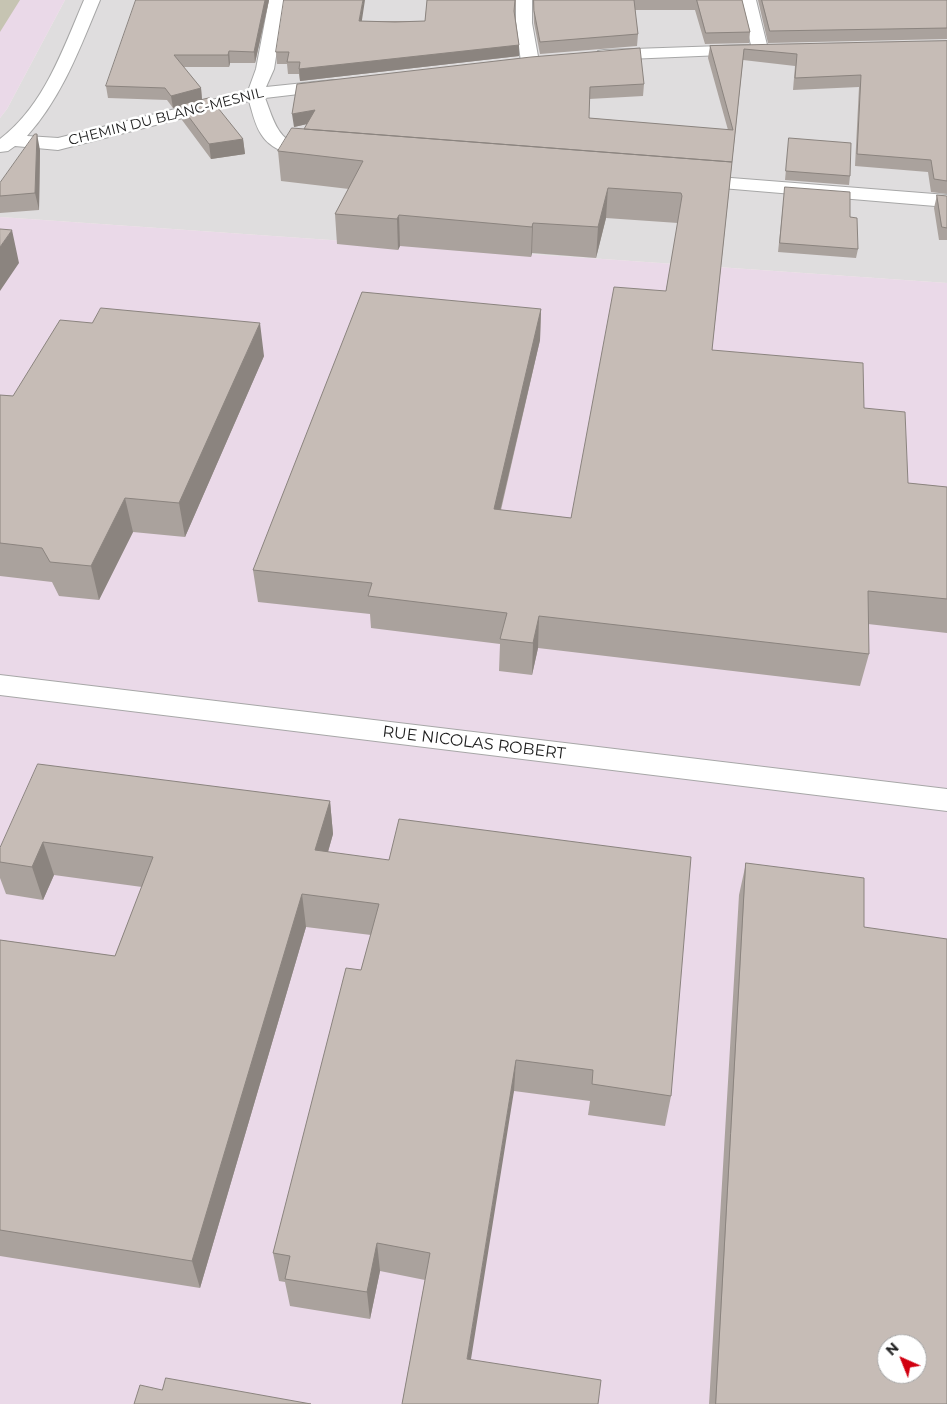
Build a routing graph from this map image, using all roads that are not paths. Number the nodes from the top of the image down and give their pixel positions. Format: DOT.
graph roads {
  1 [pos="92,0"];
  2 [pos="277,0"];
  3 [pos="524,0"];
  4 [pos="748,0"];
  5 [pos="760,48"];
  6 [pos="780,48"];
  7 [pos="586,57"];
  8 [pos="549,60"];
  9 [pos="530,62"];
  10 [pos="510,64"];
  11 [pos="353,82"];
  12 [pos="255,94"];
  13 [pos="7,144"];
  14 [pos="340,153"];
  15 [pos="678,180"];
  16 [pos="947,201"];
  17 [pos="0,685"];
  18 [pos="947,800"];
  1 -- 13 [label="street"];
  2 -- 12 [label="street"];
  3 -- 9 [label="street"];
  4 -- 5 [label="street"];
  5 -- 6 [label="street"];
  5 -- 7 [label="street"];
  8 -- 9 [label="street"];
  9 -- 10 [label="street"];
  11 -- 12 [label="street, CHEMIN DU BLANC-MESNIL"];
  12 -- 13 [label="street, CHEMIN DU BLANC-MESNIL"];
  12 -- 14 [label="street"];
  15 -- 16 [label="street"];
  17 -- 18 [label="street, RUE NICOLAS ROBERT"];
}
